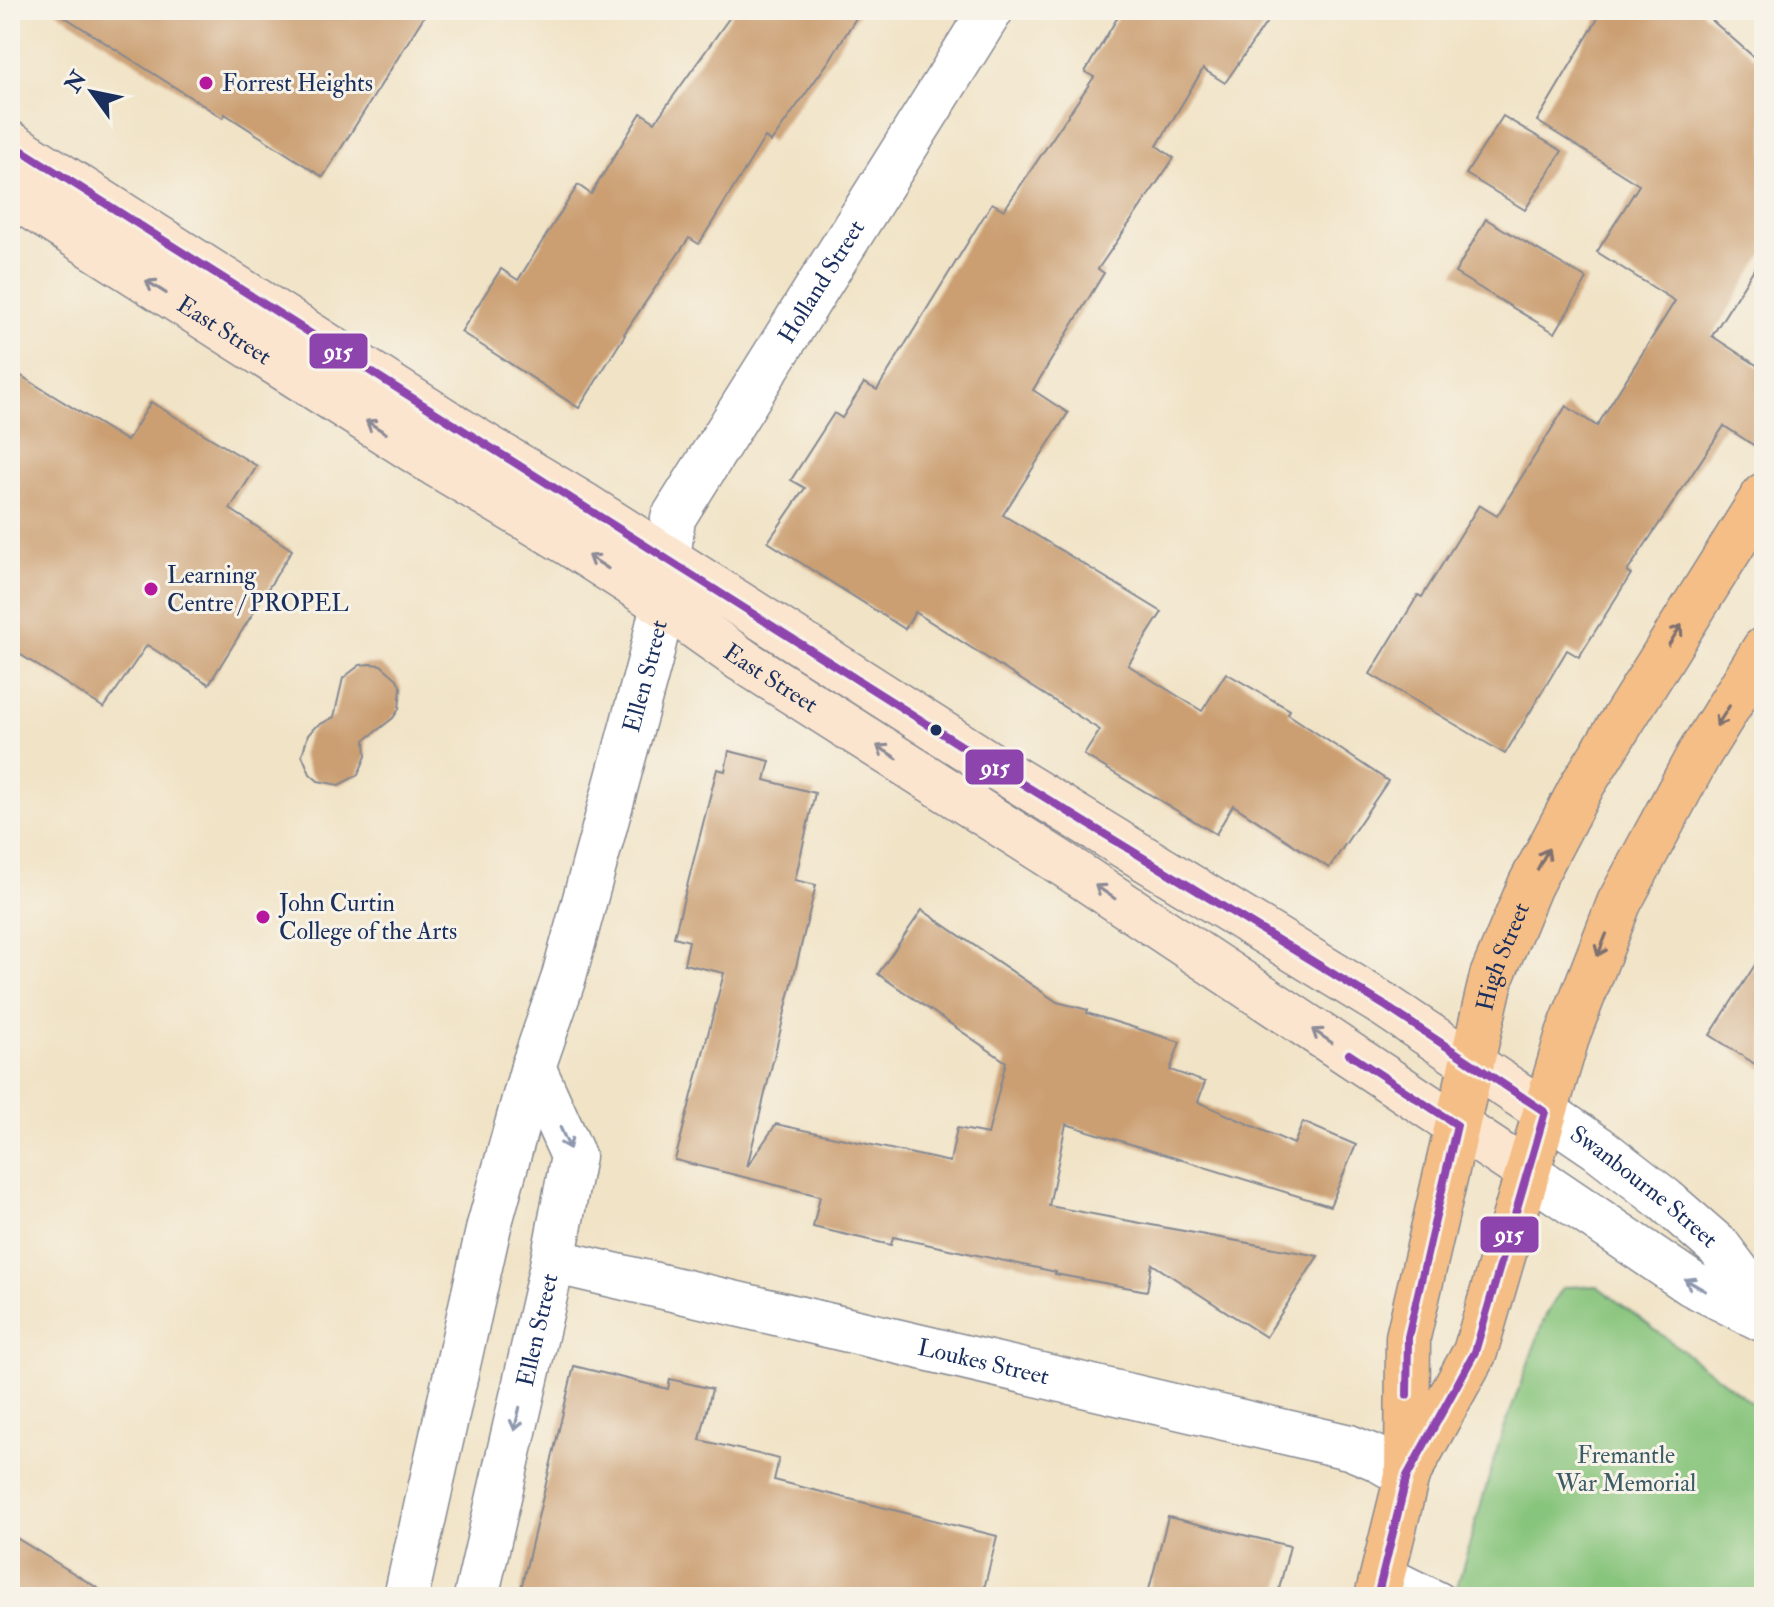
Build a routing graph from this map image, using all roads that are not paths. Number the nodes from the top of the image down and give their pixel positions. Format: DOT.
graph roads {
  1 [pos="991,10"];
  2 [pos="10,143"];
  3 [pos="10,194"];
  4 [pos="1764,495"];
  5 [pos="668,559"];
  6 [pos="663,604"];
  7 [pos="1764,649"];
  8 [pos="1471,1064"];
  9 [pos="533,1067"];
  10 [pos="1545,1112"];
  11 [pos="1457,1125"];
  12 [pos="1527,1172"];
  13 [pos="553,1261"];
  14 [pos="1764,1307"];
  15 [pos="1764,1320"];
  16 [pos="1407,1476"];
  17 [pos="1380,1583"];
  18 [pos="406,1597"];
  19 [pos="476,1597"];
  20 [pos="1441,1597"];
  1 -- 5 [label="street, Holland Street"];
  2 -- 5 [label="street, East Street"];
  6 -- 3 [label="street, East Street, one-way"];
  8 -- 4 [label="main road, High Street, one-way"];
  5 -- 6 [label="street, Ellen Street"];
  5 -- 8 [label="street, East Street"];
  6 -- 9 [label="street, Ellen Street"];
  11 -- 6 [label="street, East Street, one-way"];
  7 -- 10 [label="main road, High Street, one-way"];
  8 -- 10 [label="street, East Street"];
  8 -- 11 [label="main road, High Street"];
  9 -- 13 [label="street, Ellen Street, one-way"];
  9 -- 18 [label="street, Ellen Street"];
  10 -- 12 [label="main road, High Street"];
  10 -- 14 [label="street, Swanbourne Street"];
  11 -- 12 [label="street, East Street"];
  11 -- 16 [label="main road, High Street"];
  15 -- 12 [label="street, Swanbourne Street, one-way"];
  12 -- 16 [label="main road, High Street"];
  13 -- 16 [label="street, Loukes Street"];
  13 -- 19 [label="street, Ellen Street, one-way"];
  16 -- 17 [label="main road, High Street"];
  17 -- 20 [label="lane"];
}
